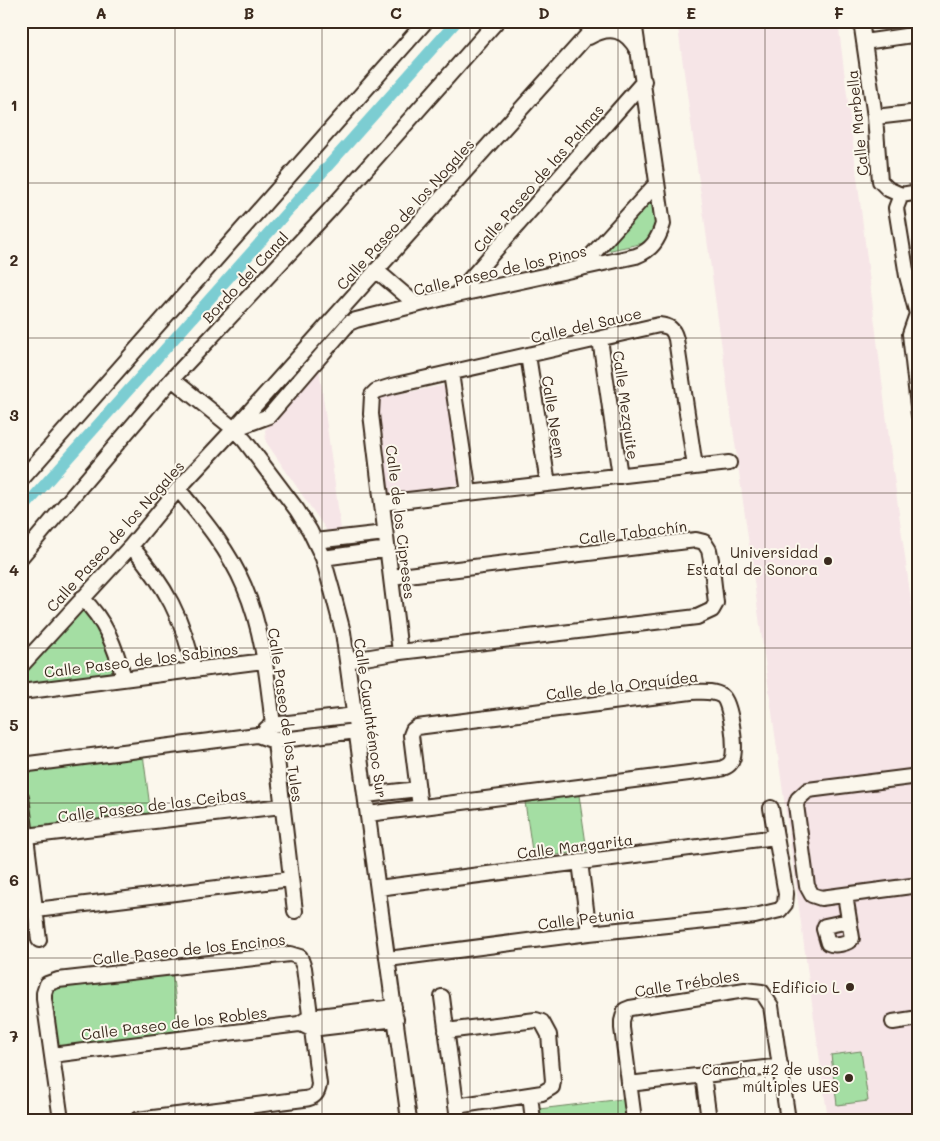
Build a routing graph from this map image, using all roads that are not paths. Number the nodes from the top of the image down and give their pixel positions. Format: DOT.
graph roads {
  1 [pos="426,21"];
  2 [pos="497,21"];
  3 [pos="600,21"];
  4 [pos="634,21"];
  5 [pos="861,21"];
  6 [pos="919,34"];
  7 [pos="584,39"];
  8 [pos="864,42"];
  9 [pos="639,56"];
  10 [pos="644,82"];
  11 [pos="919,112"];
  12 [pos="875,117"];
  13 [pos="657,183"];
  14 [pos="919,192"];
  15 [pos="901,195"];
  16 [pos="580,268"];
  17 [pos="376,270"];
  18 [pos="456,296"];
  19 [pos="417,305"];
  20 [pos="337,312"];
  21 [pos="349,323"];
  22 [pos="916,323"];
  23 [pos="600,338"];
  24 [pos="528,355"];
  25 [pos="451,373"];
  26 [pos="172,379"];
  27 [pos="372,395"];
  28 [pos="919,415"];
  29 [pos="234,429"];
  30 [pos="729,463"];
  31 [pos="695,467"];
  32 [pos="620,476"];
  33 [pos="21,480"];
  34 [pos="548,484"];
  35 [pos="178,489"];
  36 [pos="469,493"];
  37 [pos="382,503"];
  38 [pos="385,533"];
  39 [pos="315,541"];
  40 [pos="131,546"];
  41 [pos="388,549"];
  42 [pos="21,557"];
  43 [pos="323,558"];
  44 [pos="391,577"];
  45 [pos="82,598"];
  46 [pos="400,652"];
  47 [pos="264,661"];
  48 [pos="347,661"];
  49 [pos="21,666"];
  50 [pos="194,670"];
  51 [pos="124,678"];
  52 [pos="21,692"];
  53 [pos="355,715"];
  54 [pos="272,725"];
  55 [pos="357,731"];
  56 [pos="257,735"];
  57 [pos="274,741"];
  58 [pos="21,765"];
  59 [pos="918,776"];
  60 [pos="418,789"];
  61 [pos="366,795"];
  62 [pos="21,797"];
  63 [pos="282,806"];
  64 [pos="420,807"];
  65 [pos="771,808"];
  66 [pos="368,814"];
  67 [pos="26,836"];
  68 [pos="776,837"];
  69 [pos="580,862"];
  70 [pos="291,879"];
  71 [pos="919,885"];
  72 [pos="378,888"];
  73 [pos="845,895"];
  74 [pos="36,910"];
  75 [pos="295,911"];
  76 [pos="849,921"];
  77 [pos="589,933"];
  78 [pos="39,940"];
  79 [pos="388,959"];
  80 [pos="442,997"];
  81 [pos="395,1013"];
  82 [pos="919,1018"];
  83 [pos="893,1022"];
  84 [pos="307,1023"];
  85 [pos="446,1031"];
  86 [pos="52,1055"];
  87 [pos="781,1066"];
  88 [pos="703,1075"];
  89 [pos="629,1084"];
  90 [pos="530,1095"];
  91 [pos="457,1113"];
  92 [pos="61,1120"];
  93 [pos="137,1120"];
  94 [pos="409,1120"];
  95 [pos="534,1120"];
  96 [pos="634,1120"];
  97 [pos="709,1120"];
  98 [pos="788,1120"];
  1 -- 33 [label="street"];
  2 -- 26 [label="street, Bordo del Canal"];
  3 -- 7 [label="street, Calle Paseo de los Nogales"];
  4 -- 9 [label="street"];
  5 -- 8 [label="street, Calle Marbella"];
  6 -- 8 [label="street"];
  7 -- 9 [label="street"];
  7 -- 17 [label="street, Calle Paseo de los Nogales"];
  8 -- 12 [label="street, Calle Marbella"];
  9 -- 10 [label="street"];
  10 -- 13 [label="street"];
  10 -- 18 [label="street, Calle Paseo de las Palmas"];
  11 -- 12 [label="street"];
  12 -- 15 [label="street, Calle Marbella"];
  13 -- 16 [label="street"];
  13 -- 16 [label="street, Calle Paseo de los Pinos"];
  14 -- 15 [label="street"];
  15 -- 22 [label="street"];
  16 -- 18 [label="street, Calle Paseo de los Pinos"];
  17 -- 19 [label="street"];
  17 -- 20 [label="street, Calle Paseo de los Nogales"];
  18 -- 19 [label="street, Calle Paseo de los Pinos"];
  19 -- 21 [label="street, Calle Paseo de los Pinos"];
  20 -- 21 [label="street"];
  20 -- 29 [label="street, Calle Paseo de los Nogales"];
  21 -- 29 [label="street, Calle Paseo de los Nogales"];
  22 -- 28 [label="street"];
  23 -- 24 [label="street, Calle del Sauce"];
  23 -- 31 [label="street, Calle del Sauce"];
  23 -- 32 [label="street, Calle Mezquite"];
  24 -- 25 [label="street, Calle del Sauce"];
  24 -- 34 [label="street, Calle Neem"];
  25 -- 27 [label="street, Calle del Sauce"];
  25 -- 36 [label="street"];
  26 -- 29 [label="street, Calle Cuauhtémoc Sur"];
  26 -- 42 [label="street, Bordo del Canal"];
  27 -- 37 [label="street, Calle de los Cipreses"];
  29 -- 35 [label="street, Calle Paseo de los Nogales"];
  29 -- 39 [label="street, Calle Cuauhtémoc Sur"];
  30 -- 31 [label="street"];
  31 -- 32 [label="street"];
  32 -- 34 [label="street"];
  34 -- 36 [label="street"];
  35 -- 40 [label="street, Calle Paseo de los Nogales"];
  35 -- 47 [label="street, Calle Paseo de los Tules"];
  36 -- 37 [label="street"];
  37 -- 38 [label="street, Calle de los Cipreses"];
  38 -- 39 [label="street"];
  38 -- 41 [label="street, Calle de los Cipreses"];
  39 -- 43 [label="street, Calle Cuauhtémoc Sur"];
  40 -- 45 [label="street, Calle Paseo de los Nogales"];
  40 -- 50 [label="street"];
  41 -- 43 [label="street"];
  41 -- 44 [label="street, Calle de los Cipreses"];
  43 -- 48 [label="street, Calle Cuauhtémoc Sur"];
  44 -- 46 [label="street, Calle de los Cipreses"];
  44 -- 46 [label="street, Calle Tabachín"];
  45 -- 49 [label="street, Calle Paseo de los Nogales"];
  45 -- 51 [label="street"];
  46 -- 48 [label="street"];
  47 -- 50 [label="street, Calle Paseo de los Sabinos"];
  47 -- 54 [label="street, Calle Paseo de los Tules"];
  48 -- 53 [label="street, Calle Cuauhtémoc Sur"];
  50 -- 51 [label="street, Calle Paseo de los Sabinos"];
  51 -- 52 [label="street, Calle Paseo de los Sabinos"];
  53 -- 54 [label="street"];
  53 -- 55 [label="street, Calle Cuauhtémoc Sur"];
  54 -- 56 [label="street"];
  54 -- 57 [label="street, Calle Paseo de los Tules"];
  55 -- 57 [label="street"];
  55 -- 61 [label="street, Calle Cuauhtémoc Sur"];
  56 -- 57 [label="street"];
  56 -- 58 [label="street"];
  57 -- 63 [label="street, Calle Paseo de los Tules"];
  59 -- 73 [label="street"];
  60 -- 61 [label="street"];
  60 -- 64 [label="street, Calle de la Orquídea"];
  60 -- 64 [label="street, Calle de la Orquídea"];
  61 -- 66 [label="street, Calle Cuauhtémoc Sur"];
  62 -- 67 [label="street"];
  63 -- 67 [label="street, Calle Paseo de las Ceibas"];
  63 -- 70 [label="street, Calle Paseo de los Tules"];
  64 -- 66 [label="street, Calle de la Orquídea"];
  65 -- 68 [label="street"];
  66 -- 72 [label="street, Calle Cuauhtémoc Sur"];
  67 -- 74 [label="street"];
  68 -- 69 [label="street, Calle Margarita"];
  68 -- 77 [label="street, Calle Petunia"];
  69 -- 72 [label="street, Calle Margarita"];
  69 -- 77 [label="street"];
  70 -- 74 [label="street"];
  70 -- 75 [label="street, Calle Paseo de los Tules"];
  71 -- 73 [label="street"];
  72 -- 79 [label="street, Calle Cuauhtémoc Sur"];
  73 -- 76 [label="street"];
  74 -- 78 [label="street"];
  77 -- 79 [label="street, Calle Petunia"];
  79 -- 81 [label="street, Calle Cuauhtémoc Sur"];
  80 -- 85 [label="street"];
  81 -- 84 [label="street, Calle Paseo de los Robles"];
  81 -- 94 [label="street, Calle Cuauhtémoc Sur"];
  82 -- 83 [label="street"];
  84 -- 86 [label="street, Calle Paseo de los Robles"];
  84 -- 86 [label="street, Calle Paseo de los Encinos"];
  84 -- 93 [label="street, Calle Paseo de los Encinos"];
  85 -- 90 [label="street"];
  85 -- 91 [label="street"];
  86 -- 92 [label="street, Calle Paseo de los Encinos"];
  87 -- 88 [label="street"];
  87 -- 89 [label="street, Calle Tréboles"];
  87 -- 98 [label="street, Calle Tréboles"];
  88 -- 89 [label="street"];
  88 -- 97 [label="street"];
  89 -- 96 [label="street, Calle Tréboles"];
  90 -- 91 [label="street"];
  90 -- 95 [label="street"];
}
